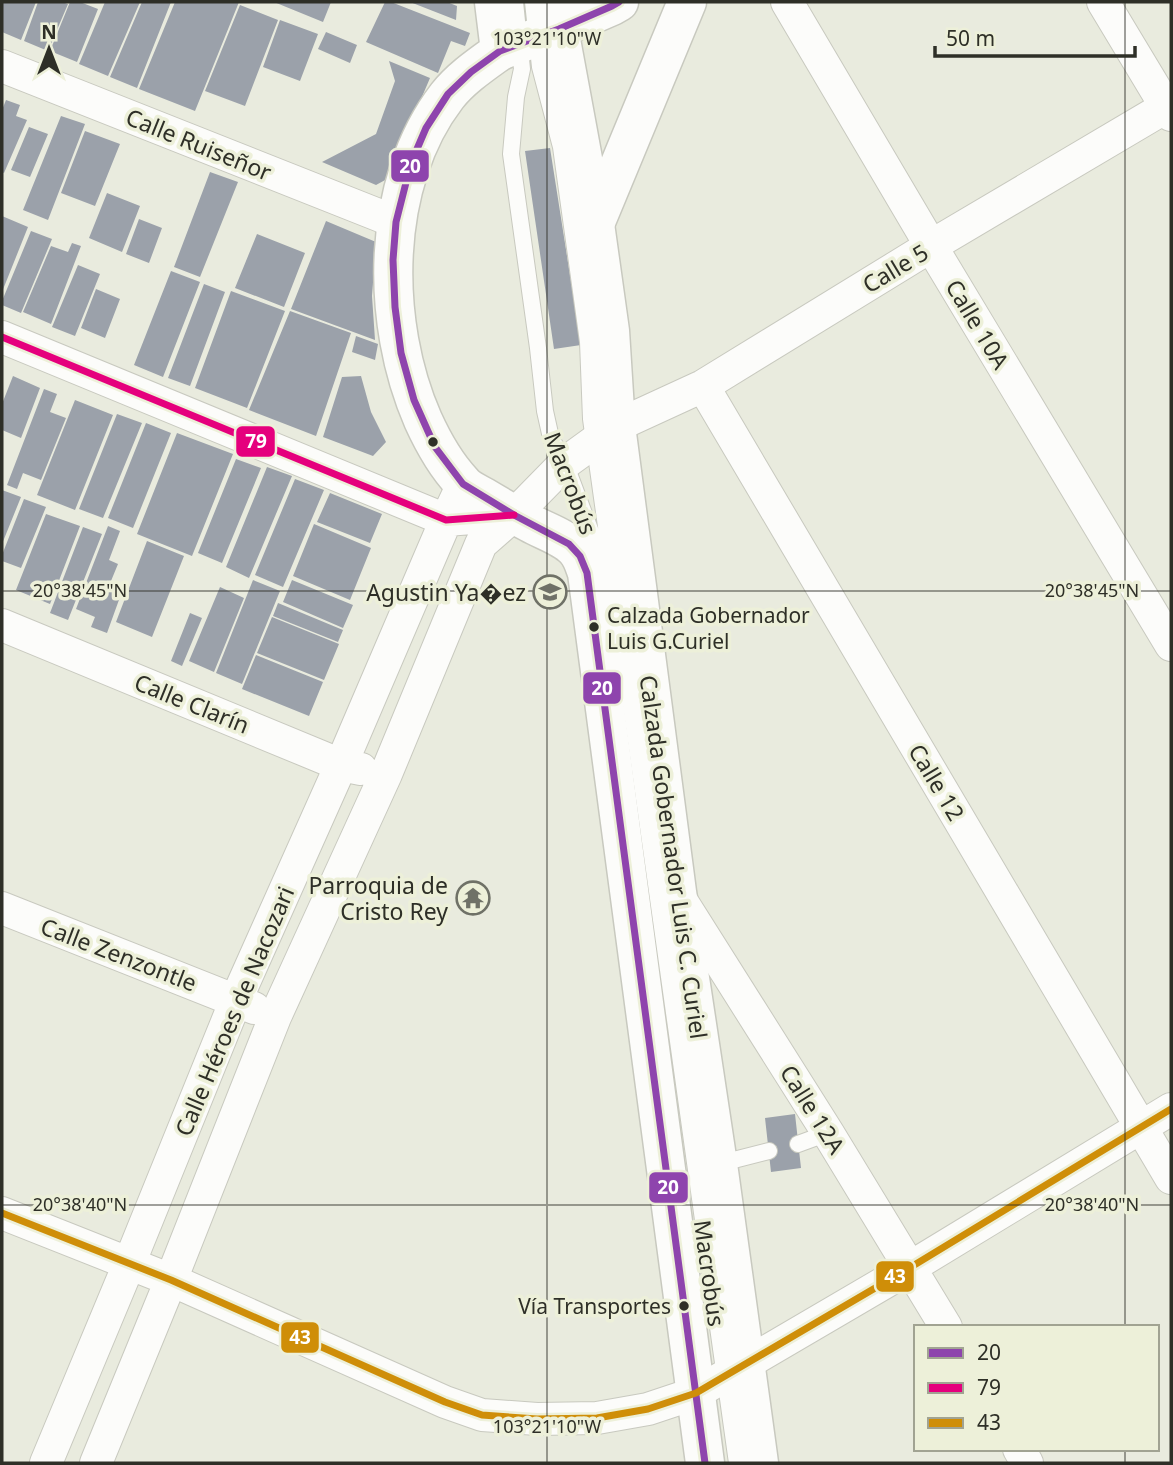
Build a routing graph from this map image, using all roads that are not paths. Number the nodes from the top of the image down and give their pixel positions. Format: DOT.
graph roads {
  1 [pos="494,2"];
  2 [pos="515,2"];
  3 [pos="619,2"];
  4 [pos="687,2"];
  5 [pos="787,2"];
  6 [pos="1103,2"];
  7 [pos="534,27"];
  8 [pos="2,66"];
  9 [pos="1170,108"];
  10 [pos="396,222"];
  11 [pos="594,224"];
  12 [pos="931,246"];
  13 [pos="2,337"];
  14 [pos="703,386"];
  15 [pos="605,433"];
  16 [pos="565,463"];
  17 [pos="463,484"];
  18 [pos="514,515"];
  19 [pos="446,520"];
  20 [pos="2,625"];
  21 [pos="1171,645"];
  22 [pos="341,765"];
  23 [pos="386,774"];
  24 [pos="677,892"];
  25 [pos="2,908"];
  26 [pos="236,999"];
  27 [pos="275,1017"];
  28 [pos="1171,1109"];
  29 [pos="1141,1127"];
  30 [pos="828,1133"];
  31 [pos="798,1144"];
  32 [pos="769,1151"];
  33 [pos="718,1164"];
  34 [pos="1171,1178"];
  35 [pos="2,1213"];
  36 [pos="129,1264"];
  37 [pos="911,1267"];
  38 [pos="171,1280"];
  39 [pos="945,1325"];
  40 [pos="718,1383"];
  41 [pos="46,1463"];
  42 [pos="96,1463"];
  43 [pos="705,1463"];
  44 [pos="737,1463"];
  45 [pos="759,1463"];
  1 -- 7 [label="main road, Calzada Gobernador Luis C. Curiel"];
  2 -- 7 [label="lane, Macrobús"];
  3 -- 7 [label="main road"];
  4 -- 11 [label="main road"];
  5 -- 12 [label="street, Calle 10A"];
  6 -- 9 [label="street"];
  7 -- 10 [label="main road, Calzada Gobernador Luis C. Curiel"];
  7 -- 11 [label="main road, Calzada Gobernador Luis C. Curiel"];
  7 -- 15 [label="lane, Macrobús"];
  7 -- 16 [label="lane, Macrobús"];
  8 -- 10 [label="street, Calle Ruiseñor"];
  9 -- 12 [label="street, Calle 5"];
  10 -- 17 [label="main road, Calzada Gobernador Luis C. Curiel"];
  11 -- 15 [label="main road, Calzada Gobernador Luis C. Curiel"];
  12 -- 14 [label="street, Calle 5"];
  12 -- 21 [label="street, Calle 10A"];
  13 -- 19 [label="street"];
  14 -- 15 [label="street, Calle 5"];
  14 -- 29 [label="street, Calle 12"];
  15 -- 16 [label="street, Calle 5"];
  15 -- 24 [label="main road, Calzada Gobernador Luis C. Curiel"];
  15 -- 40 [label="lane, Macrobús"];
  16 -- 18 [label="street, Calle Héroes de Nacozari"];
  16 -- 40 [label="lane, Macrobús"];
  17 -- 18 [label="main road, Calzada Gobernador Luis C. Curiel"];
  17 -- 19 [label="street, Calle Héroes de Nacozari"];
  18 -- 19 [label="street"];
  18 -- 23 [label="street, Calle Héroes de Nacozari"];
  18 -- 40 [label="main road, Calzada Gobernador Luis C. Curiel"];
  19 -- 22 [label="street, Calle Héroes de Nacozari"];
  20 -- 22 [label="street, Calle Clarín"];
  22 -- 23 [label="street, Calle Clarín"];
  22 -- 26 [label="street, Calle Héroes de Nacozari"];
  23 -- 27 [label="street, Calle Héroes de Nacozari"];
  24 -- 30 [label="street, Calle 12A"];
  24 -- 33 [label="main road, Calzada Gobernador Luis C. Curiel"];
  25 -- 26 [label="street, Calle Zenzontle"];
  26 -- 27 [label="street, Calle Zenzontle"];
  26 -- 36 [label="street, Calle Héroes de Nacozari"];
  27 -- 38 [label="street, Calle Héroes de Nacozari"];
  28 -- 29 [label="street"];
  29 -- 34 [label="street, Calle 12"];
  29 -- 37 [label="street"];
  30 -- 31 [label="lane"];
  30 -- 37 [label="street, Calle 12A"];
  32 -- 33 [label="lane"];
  33 -- 40 [label="main road, Calzada Gobernador Luis C. Curiel"];
  35 -- 36 [label="street"];
  36 -- 38 [label="street"];
  36 -- 41 [label="street, Calle Héroes de Nacozari"];
  37 -- 39 [label="street, Calle 12A"];
  37 -- 40 [label="street"];
  38 -- 40 [label="street"];
  38 -- 42 [label="street, Calle Héroes de Nacozari"];
  40 -- 43 [label="main road, Calzada Gobernador Luis C. Curiel"];
  40 -- 44 [label="lane, Macrobús"];
  40 -- 45 [label="main road, Calzada Gobernador Luis C. Curiel"];
}
